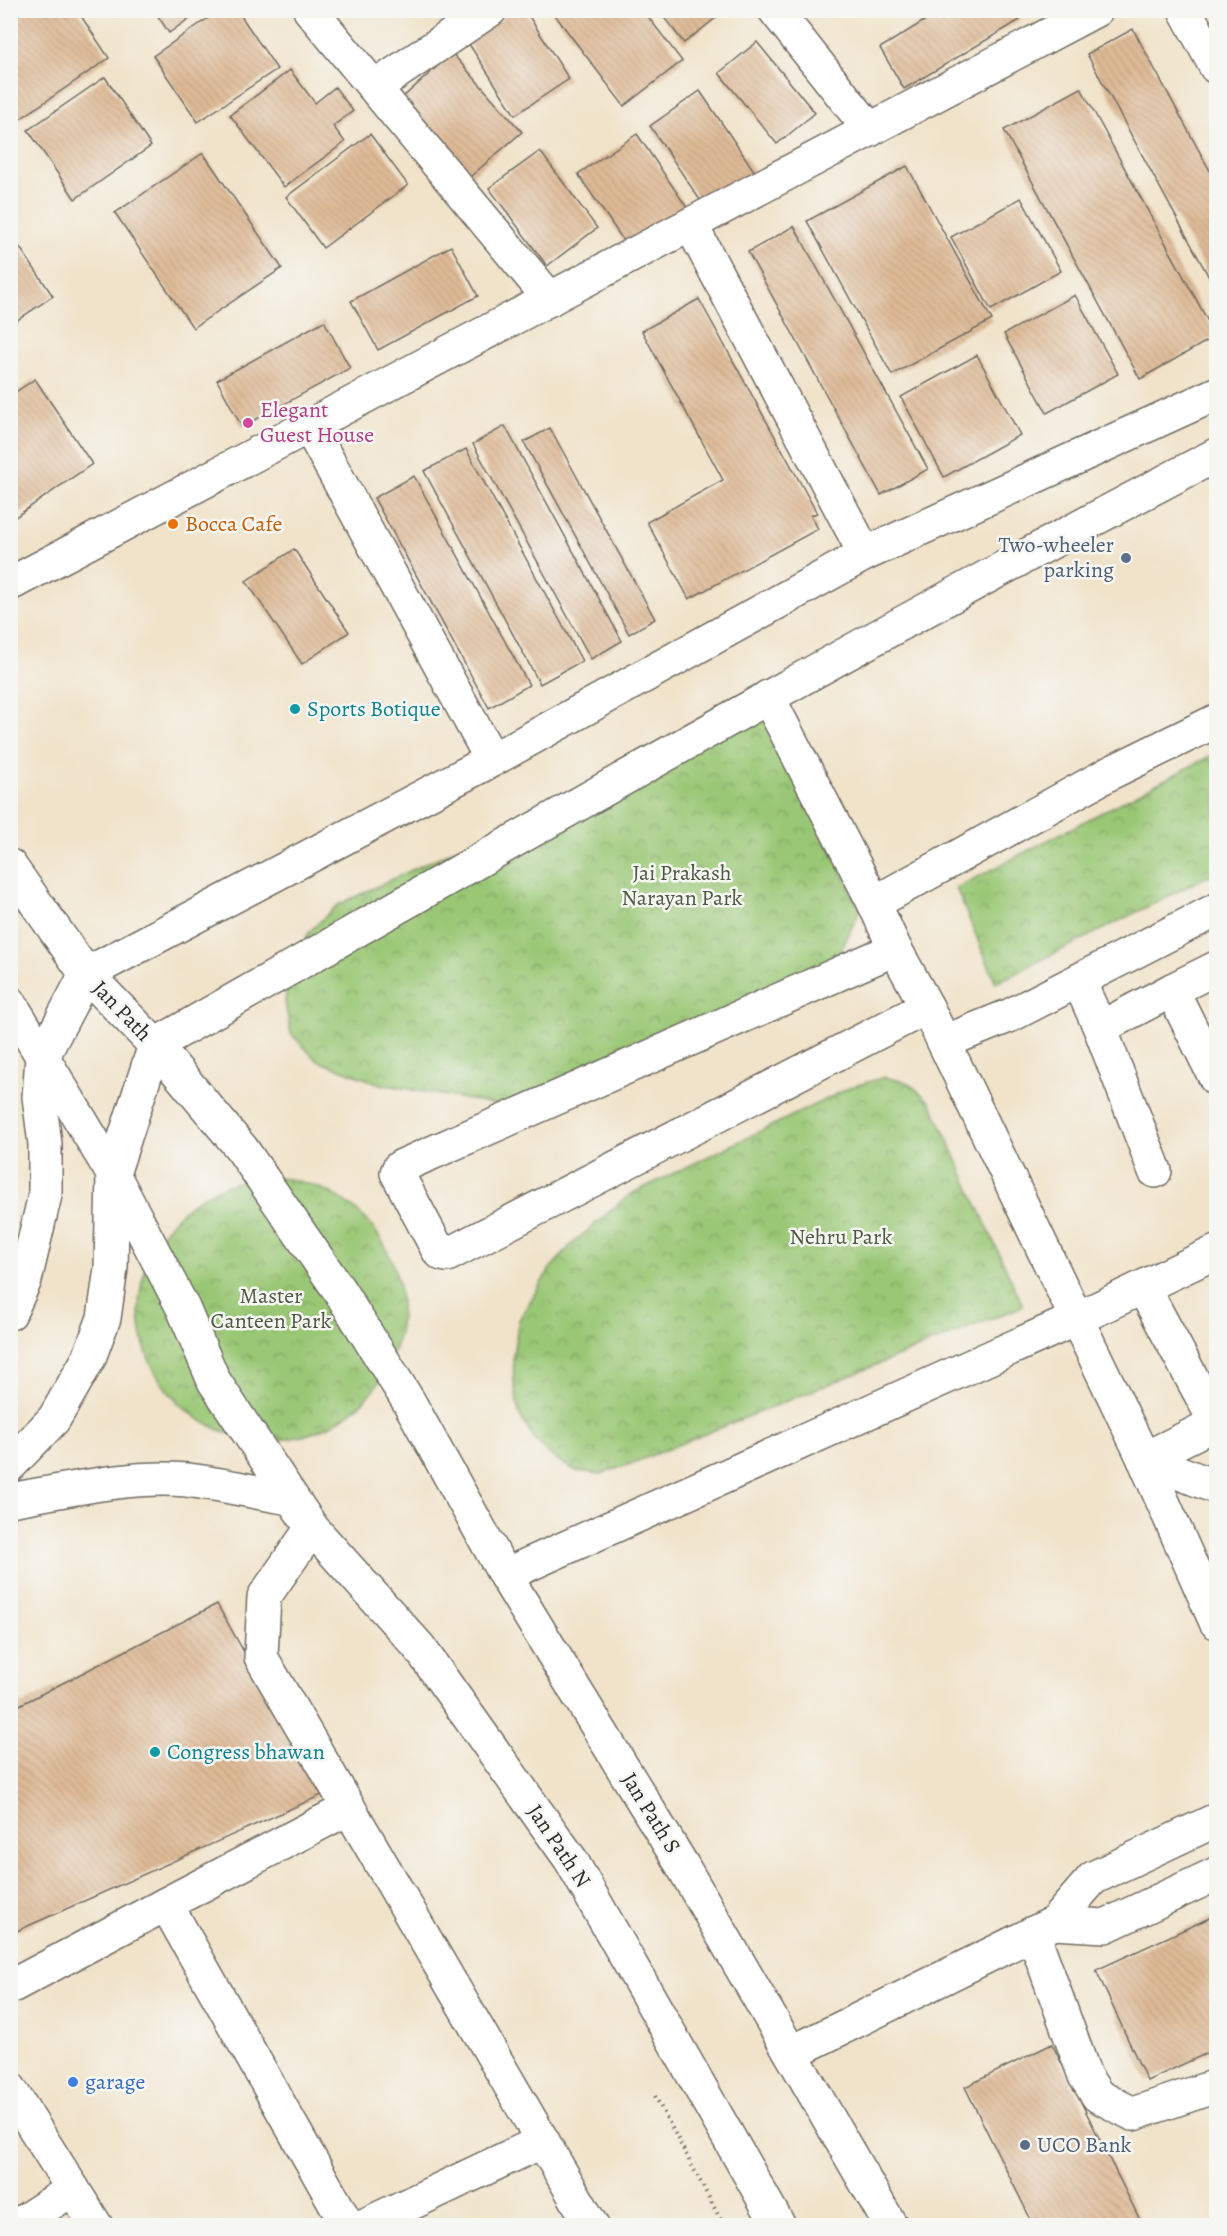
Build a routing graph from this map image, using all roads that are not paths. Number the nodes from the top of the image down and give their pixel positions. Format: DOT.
graph roads {
  1 [pos="310,10"];
  2 [pos="490,10"];
  3 [pos="775,10"];
  4 [pos="1096,10"];
  5 [pos="1185,10"];
  6 [pos="1216,67"];
  7 [pos="375,87"];
  8 [pos="870,129"];
  9 [pos="691,225"];
  10 [pos="550,299"];
  11 [pos="1216,394"];
  12 [pos="309,426"];
  13 [pos="1216,455"];
  14 [pos="865,554"];
  15 [pos="10,584"];
  16 [pos="768,697"];
  17 [pos="1216,721"];
  18 [pos="492,760"];
  19 [pos="10,866"];
  20 [pos="874,903"];
  21 [pos="1216,910"];
  22 [pos="896,950"];
  23 [pos="1216,968"];
  24 [pos="86,974"];
  25 [pos="1079,981"];
  26 [pos="1172,990"];
  27 [pos="10,1003"];
  28 [pos="927,1007"];
  29 [pos="1100,1028"];
  30 [pos="944,1042"];
  31 [pos="155,1045"];
  32 [pos="42,1058"];
  33 [pos="1216,1079"];
  34 [pos="1155,1171"];
  35 [pos="113,1174"];
  36 [pos="1216,1252"];
  37 [pos="1143,1287"];
  38 [pos="10,1313"];
  39 [pos="1076,1319"];
  40 [pos="409,1402"];
  41 [pos="1216,1423"];
  42 [pos="1144,1459"];
  43 [pos="10,1465"];
  44 [pos="1216,1487"];
  45 [pos="291,1498"];
  46 [pos="10,1500"];
  47 [pos="312,1528"];
  48 [pos="505,1575"];
  49 [pos="1216,1622"];
  50 [pos="349,1809"];
  51 [pos="1216,1820"];
  52 [pos="1216,1874"];
  53 [pos="166,1904"];
  54 [pos="1043,1928"];
  55 [pos="10,1987"];
  56 [pos="790,2053"];
  57 [pos="1216,2086"];
  58 [pos="10,2089"];
  59 [pos="543,2141"];
  60 [pos="73,2189"];
  61 [pos="16,2226"];
  62 [pos="96,2226"];
  63 [pos="348,2226"];
  64 [pos="363,2226"];
  65 [pos="592,2226"];
  66 [pos="779,2226"];
  67 [pos="891,2226"];
  1 -- 7 [label="street"];
  2 -- 7 [label="street"];
  3 -- 8 [label="street"];
  4 -- 8 [label="street"];
  5 -- 6 [label="street"];
  7 -- 10 [label="street"];
  8 -- 9 [label="street"];
  9 -- 10 [label="street"];
  9 -- 14 [label="street"];
  10 -- 12 [label="street"];
  11 -- 14 [label="street"];
  12 -- 15 [label="street"];
  12 -- 18 [label="street"];
  13 -- 16 [label="street"];
  14 -- 18 [label="street"];
  16 -- 20 [label="street"];
  16 -- 31 [label="street"];
  17 -- 20 [label="street"];
  18 -- 24 [label="street"];
  19 -- 24 [label="street, Jan Path"];
  20 -- 22 [label="street"];
  21 -- 25 [label="street"];
  22 -- 28 [label="street"];
  22 -- 28 [label="street"];
  23 -- 26 [label="street"];
  24 -- 31 [label="street, Jan Path"];
  24 -- 32 [label="street"];
  25 -- 29 [label="street"];
  25 -- 30 [label="street"];
  26 -- 29 [label="street"];
  26 -- 33 [label="street"];
  27 -- 32 [label="street"];
  28 -- 30 [label="street"];
  29 -- 34 [label="street"];
  30 -- 39 [label="street"];
  31 -- 35 [label="street"];
  31 -- 40 [label="street, Jan Path"];
  32 -- 35 [label="street"];
  32 -- 38 [label="street"];
  35 -- 43 [label="street"];
  35 -- 45 [label="street, Jan Path N"];
  36 -- 37 [label="street"];
  37 -- 39 [label="street"];
  37 -- 41 [label="street"];
  39 -- 42 [label="street"];
  39 -- 48 [label="street"];
  40 -- 48 [label="street, Jan Path S"];
  41 -- 42 [label="street"];
  42 -- 44 [label="street"];
  42 -- 49 [label="street"];
  45 -- 46 [label="street"];
  45 -- 47 [label="street, Jan Path N"];
  47 -- 50 [label="street"];
  47 -- 66 [label="street, Jan Path N"];
  48 -- 56 [label="street, Jan Path S"];
  50 -- 53 [label="street"];
  50 -- 59 [label="street"];
  51 -- 54 [label="street"];
  52 -- 54 [label="street"];
  53 -- 55 [label="street"];
  53 -- 63 [label="street"];
  54 -- 56 [label="street"];
  54 -- 57 [label="street"];
  56 -- 67 [label="street, Jan Path S"];
  58 -- 60 [label="street"];
  59 -- 64 [label="street"];
  59 -- 65 [label="street"];
  60 -- 61 [label="street"];
  60 -- 62 [label="street"];
}
